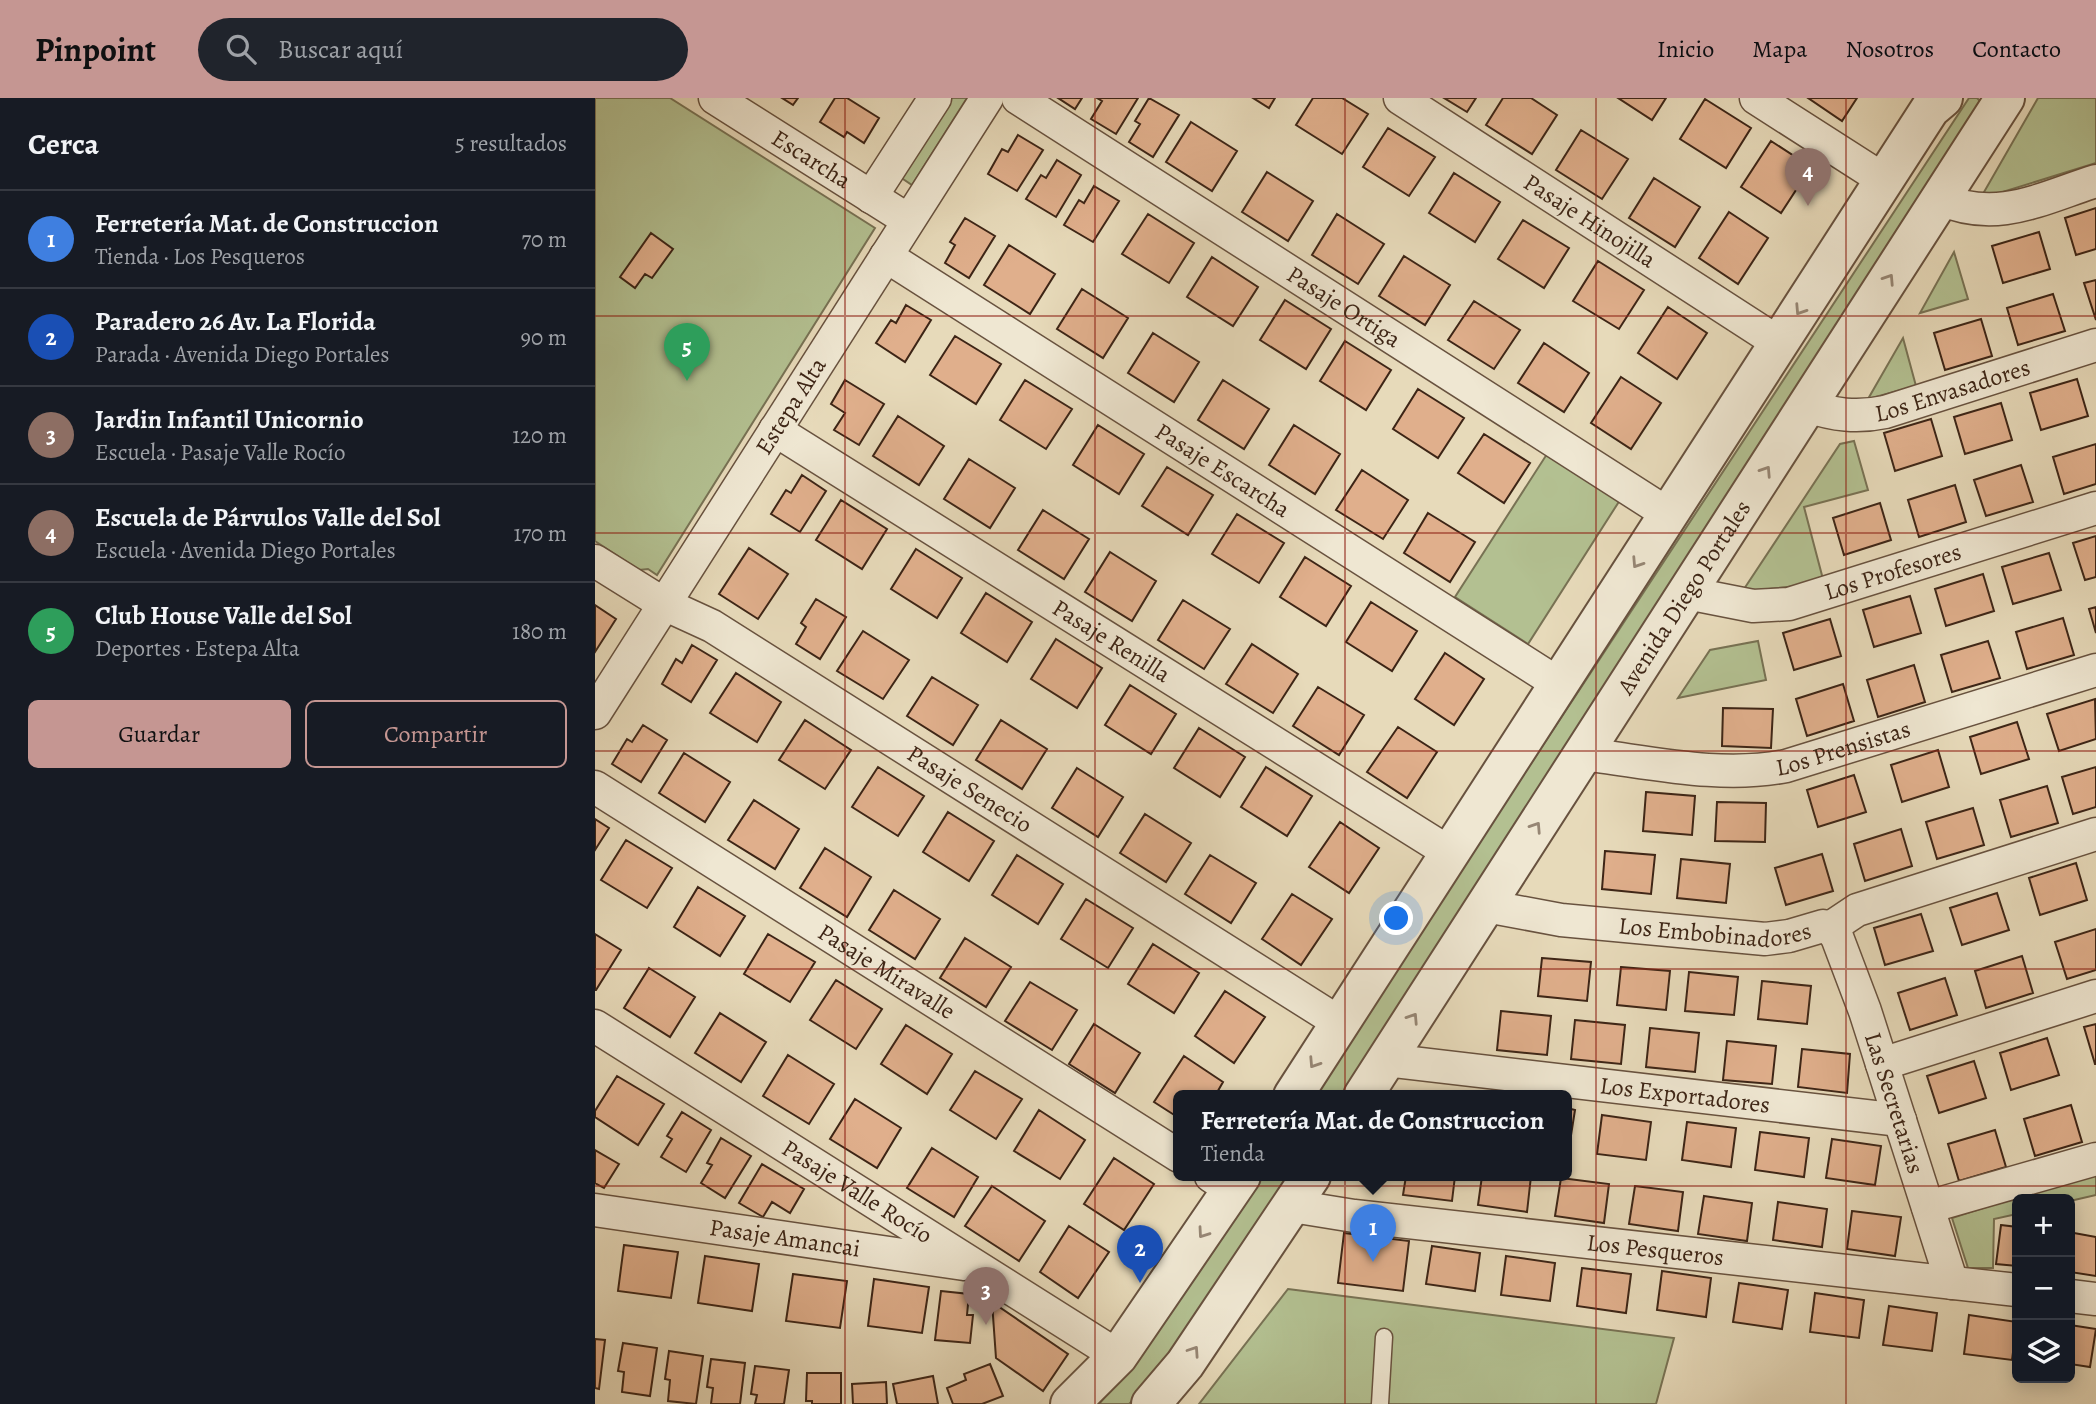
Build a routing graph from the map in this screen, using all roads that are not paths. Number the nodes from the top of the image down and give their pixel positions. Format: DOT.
graph roads {
  1 [pos="715,98"];
  2 [pos="935,98"];
  3 [pos="986,98"];
  4 [pos="1018,98"];
  5 [pos="1400,98"];
  6 [pos="1756,98"];
  7 [pos="1992,98"];
  8 [pos="2005,98"];
  9 [pos="1937,102"];
  10 [pos="1974,148"];
  11 [pos="1884,180"];
  12 [pos="2096,181"];
  13 [pos="871,197"];
  14 [pos="1941,199"];
  15 [pos="908,220"];
  16 [pos="886,256"];
  17 [pos="1779,342"];
  18 [pos="2096,345"];
  19 [pos="1807,407"];
  20 [pos="775,430"];
  21 [pos="2096,508"];
  22 [pos="1668,514"];
  23 [pos="595,561"];
  24 [pos="1687,593"];
  25 [pos="664,604"];
  26 [pos="2096,670"];
  27 [pos="1559,684"];
  28 [pos="595,713"];
  29 [pos="1583,754"];
  30 [pos="595,787"];
  31 [pos="2096,834"];
  32 [pos="1450,853"];
  33 [pos="1486,906"];
  34 [pos="1829,928"];
  35 [pos="2096,996"];
  36 [pos="1340,1023"];
  37 [pos="595,1026"];
  38 [pos="1386,1060"];
  39 [pos="1882,1064"];
  40 [pos="1297,1090"];
  41 [pos="1367,1090"];
  42 [pos="1900,1120"];
  43 [pos="1173,1152"];
  44 [pos="2096,1159"];
  45 [pos="1228,1181"];
  46 [pos="1301,1191"];
  47 [pos="1928,1207"];
  48 [pos="595,1210"];
  49 [pos="976,1266"];
  50 [pos="1952,1283"];
  51 [pos="2012,1289"];
  52 [pos="2075,1297"];
  53 [pos="2096,1299"];
  54 [pos="1384,1336"];
  55 [pos="1118,1356"];
  56 [pos="1070,1404"];
  57 [pos="1151,1404"];
  58 [pos="1380,1404"];
  1 -- 13 [label="street, Escarcha"];
  2 -- 13 [label="street"];
  3 -- 15 [label="street, Estepa Alta"];
  4 -- 22 [label="street, Pasaje Ortiga"];
  5 -- 17 [label="street, Pasaje Hinojilla"];
  6 -- 11 [label="street"];
  7 -- 10 [label="street"];
  8 -- 10 [label="street, Avenida Diego Portales"];
  9 -- 11 [label="street"];
  10 -- 14 [label="street, Avenida Diego Portales"];
  11 -- 17 [label="street, one-way"];
  12 -- 14 [label="street"];
  13 -- 15 [label="street, Escarcha"];
  19 -- 14 [label="street, Avenida Diego Portales, one-way"];
  15 -- 16 [label="street, Estepa Alta"];
  16 -- 20 [label="street, Estepa Alta"];
  16 -- 27 [label="street, Pasaje Escarcha"];
  17 -- 22 [label="street"];
  18 -- 19 [label="street, Los Envasadores"];
  24 -- 19 [label="street, Avenida Diego Portales, one-way"];
  20 -- 25 [label="street, Estepa Alta"];
  20 -- 32 [label="street, Pasaje Renilla"];
  21 -- 24 [label="street, Los Profesores"];
  22 -- 27 [label="street, one-way"];
  23 -- 25 [label="street, Pasaje Senecio"];
  24 -- 29 [label="street, Avenida Diego Portales"];
  25 -- 28 [label="street, Estepa Alta"];
  25 -- 36 [label="street, Pasaje Senecio"];
  26 -- 29 [label="street, Los Prensistas"];
  27 -- 32 [label="street"];
  33 -- 29 [label="street, Avenida Diego Portales, one-way"];
  30 -- 43 [label="street, Pasaje Miravalle"];
  31 -- 34 [label="street, Los Embobinadores"];
  32 -- 36 [label="street"];
  33 -- 34 [label="street, Los Embobinadores"];
  38 -- 33 [label="street, Avenida Diego Portales, one-way"];
  34 -- 39 [label="street, Las Secretarias"];
  35 -- 39 [label="street"];
  36 -- 40 [label="street, one-way"];
  37 -- 49 [label="street, Pasaje Valle Rocío"];
  38 -- 41 [label="street, Avenida Diego Portales"];
  38 -- 42 [label="street, Los Exportadores"];
  39 -- 42 [label="street, Las Secretarias"];
  42 -- 47 [label="street, Las Secretarias"];
  44 -- 47 [label="street"];
  45 -- 55 [label="street, one-way"];
  46 -- 50 [label="street, Los Pesqueros"];
  57 -- 46 [label="street, one-way"];
  47 -- 50 [label="street, Las Secretarias"];
  48 -- 49 [label="street, Pasaje Amancai"];
  49 -- 55 [label="street, Pasaje Valle Rocío"];
  50 -- 51 [label="street, Los Pesqueros"];
  52 -- 53 [label="street"];
  54 -- 58 [label="lane"];
  55 -- 56 [label="street"];
}
